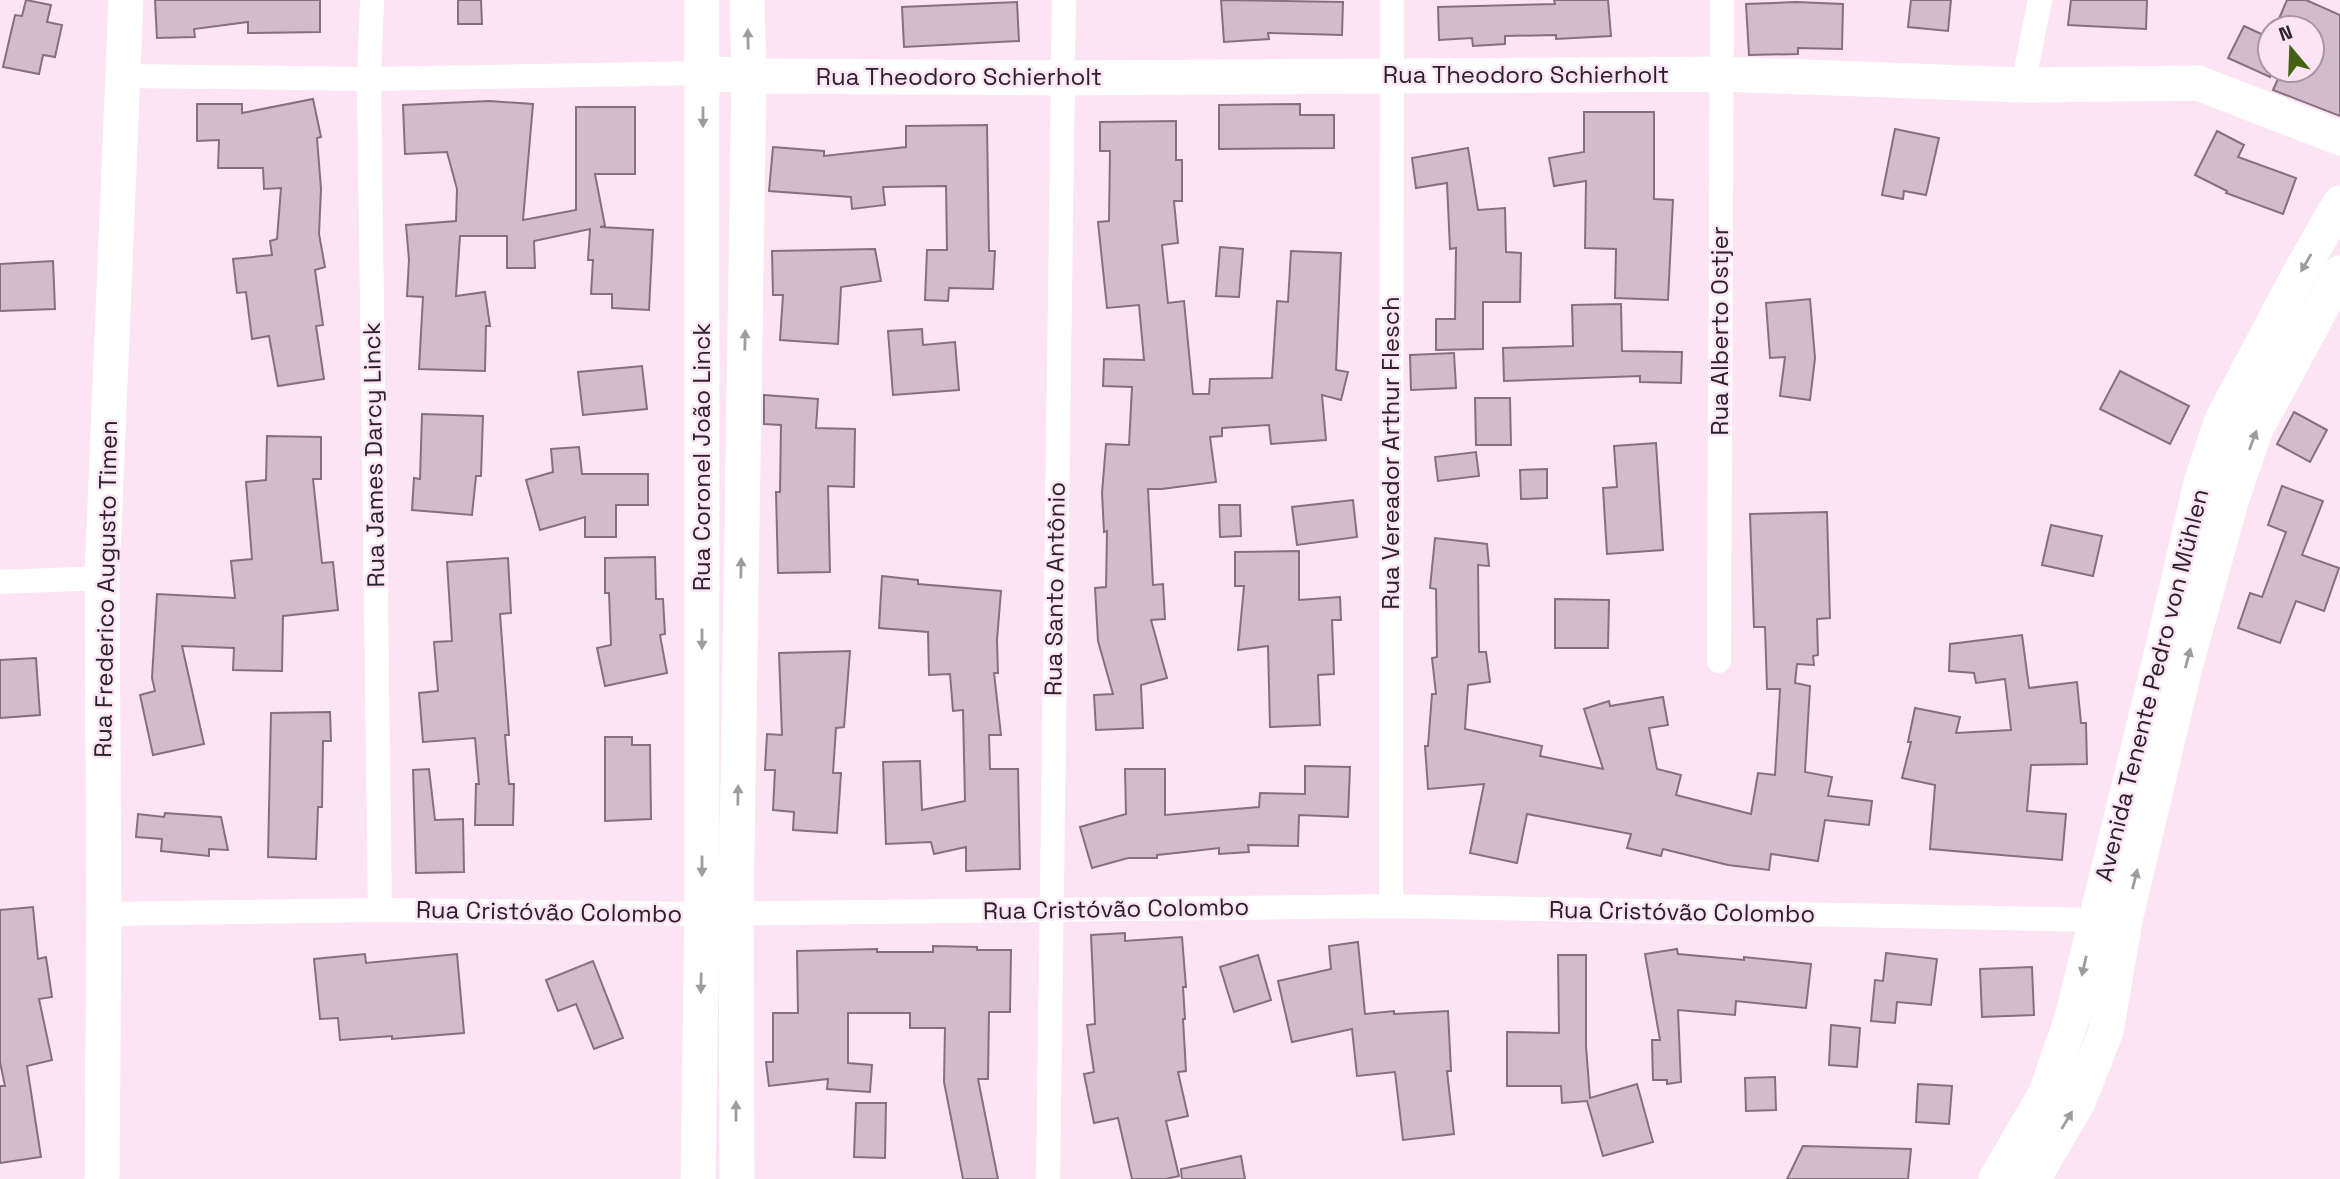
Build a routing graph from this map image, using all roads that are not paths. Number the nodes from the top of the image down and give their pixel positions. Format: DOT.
graph roads {
  1 [pos="126,0"];
  2 [pos="372,0"];
  3 [pos="702,0"];
  4 [pos="747,0"];
  5 [pos="1063,0"];
  6 [pos="1392,0"];
  7 [pos="1722,0"];
  8 [pos="2040,0"];
  9 [pos="703,73"];
  10 [pos="1721,74"];
  11 [pos="123,76"];
  12 [pos="749,76"];
  13 [pos="1392,76"];
  14 [pos="1063,78"];
  15 [pos="369,79"];
  16 [pos="2023,85"];
  17 [pos="2340,138"];
  18 [pos="2340,203"];
  19 [pos="2340,273"];
  20 [pos="102,578"];
  21 [pos="0,582"];
  22 [pos="1719,661"];
  23 [pos="1391,906"];
  24 [pos="380,910"];
  25 [pos="1051,911"];
  26 [pos="719,913"];
  27 [pos="104,914"];
  28 [pos="2110,918"];
  29 [pos="102,1179"];
  30 [pos="698,1179"];
  31 [pos="737,1179"];
  32 [pos="1048,1179"];
  33 [pos="1996,1179"];
  34 [pos="2033,1179"];
  1 -- 11 [label="main road, Rua Frederico Augusto Timen"];
  2 -- 15 [label="street, Rua James Darcy Linck"];
  3 -- 9 [label="main road, Rua Coronel João Linck"];
  12 -- 4 [label="main road, Rua Coronel João Linck, one-way"];
  5 -- 14 [label="street, Rua Santo Antônio"];
  6 -- 13 [label="street, Rua Vereador Arthur Flesch"];
  7 -- 10 [label="street, Rua Alberto Ostjer"];
  8 -- 16 [label="street"];
  9 -- 12 [label="main road, Rua Theodoro Schierholt"];
  9 -- 15 [label="street"];
  9 -- 26 [label="main road, Rua Coronel João Linck, one-way"];
  10 -- 13 [label="main road, Rua Theodoro Schierholt"];
  10 -- 16 [label="main road, Rua Theodoro Schierholt"];
  10 -- 22 [label="street, Rua Alberto Ostjer"];
  11 -- 15 [label="street"];
  11 -- 20 [label="main road, Rua Frederico Augusto Timen"];
  12 -- 14 [label="main road, Rua Theodoro Schierholt"];
  26 -- 12 [label="main road, Rua Coronel João Linck, one-way"];
  13 -- 14 [label="main road, Rua Theodoro Schierholt"];
  13 -- 23 [label="street, Rua Vereador Arthur Flesch"];
  14 -- 25 [label="street, Rua Santo Antônio"];
  15 -- 24 [label="street, Rua James Darcy Linck"];
  16 -- 17 [label="main road, Rua Theodoro Schierholt"];
  18 -- 28 [label="main road, Avenida Tenente Pedro von Mühlen, one-way"];
  28 -- 19 [label="main road, Avenida Tenente Pedro von Mühlen, one-way"];
  20 -- 21 [label="street"];
  20 -- 27 [label="main road, Rua Frederico Augusto Timen"];
  23 -- 25 [label="street, Rua Cristóvão Colombo"];
  23 -- 28 [label="street, Rua Cristóvão Colombo"];
  24 -- 26 [label="street, Rua Cristóvão Colombo"];
  24 -- 27 [label="street, Rua Cristóvão Colombo"];
  25 -- 26 [label="street, Rua Cristóvão Colombo"];
  25 -- 32 [label="street, Rua Santo Antônio"];
  26 -- 30 [label="main road, one-way"];
  31 -- 26 [label="main road, one-way"];
  27 -- 29 [label="main road, Rua Frederico Augusto Timen"];
  28 -- 33 [label="main road, Avenida Tenente Pedro von Mühlen, one-way"];
  34 -- 28 [label="main road, Avenida Tenente Pedro von Mühlen, one-way"];
}
